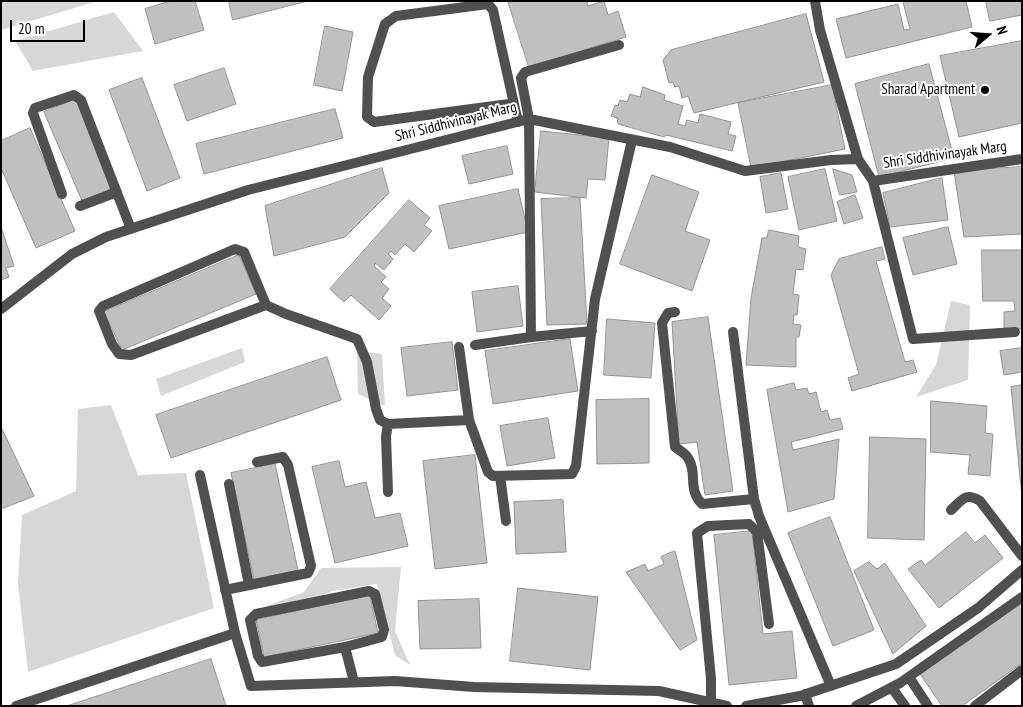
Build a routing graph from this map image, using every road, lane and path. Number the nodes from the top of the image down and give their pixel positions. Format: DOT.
graph roads {
  1 [pos="815,1"];
  2 [pos="619,45"];
  3 [pos="508,104"];
  4 [pos="529,119"];
  5 [pos="518,122"];
  6 [pos="632,140"];
  7 [pos="858,159"];
  8 [pos="1022,159"];
  9 [pos="873,181"];
  10 [pos="116,192"];
  11 [pos="62,194"];
  12 [pos="80,206"];
  13 [pos="130,228"];
  14 [pos="266,305"];
  15 [pos="1,309"];
  16 [pos="675,312"];
  17 [pos="592,331"];
  18 [pos="733,332"];
  19 [pos="1015,332"];
  20 [pos="531,337"];
  21 [pos="475,345"];
  22 [pos="459,347"];
  23 [pos="469,420"];
  24 [pos="388,424"];
  25 [pos="257,462"];
  26 [pos="200,475"];
  27 [pos="500,476"];
  28 [pos="229,484"];
  29 [pos="388,492"];
  30 [pos="754,500"];
  31 [pos="951,510"];
  32 [pos="506,522"];
  33 [pos="1022,556"];
  34 [pos="1022,570"];
  35 [pos="250,585"];
  36 [pos="225,590"];
  37 [pos="1022,597"];
  38 [pos="770,624"];
  39 [pos="235,633"];
  40 [pos="345,647"];
  41 [pos="890,667"];
  42 [pos="1022,670"];
  43 [pos="909,677"];
  44 [pos="354,682"];
  45 [pos="831,686"];
  46 [pos="896,686"];
  47 [pos="805,694"];
  48 [pos="711,702"];
  49 [pos="16,706"];
  50 [pos="727,706"];
  51 [pos="746,706"];
  52 [pos="809,706"];
  53 [pos="856,706"];
  54 [pos="905,706"];
  55 [pos="928,706"];
  56 [pos="974,706"];
  1 -- 7 [label="street"];
  2 -- 4 [label="street"];
  3 -- 5 [label="street"];
  4 -- 5 [label="street, Shri Siddhivinayak Marg"];
  4 -- 6 [label="street, Shri Siddhivinayak Marg"];
  4 -- 20 [label="street"];
  5 -- 13 [label="street, Shri Siddhivinayak Marg"];
  6 -- 7 [label="street, Shri Siddhivinayak Marg"];
  6 -- 17 [label="street"];
  7 -- 9 [label="street, Shri Siddhivinayak Marg"];
  8 -- 9 [label="street, Shri Siddhivinayak Marg"];
  9 -- 19 [label="street"];
  10 -- 11 [label="street"];
  10 -- 12 [label="street"];
  10 -- 13 [label="street"];
  13 -- 15 [label="street, Shri Siddhivinayak Marg"];
  14 -- 14 [label="street"];
  14 -- 24 [label="street"];
  16 -- 30 [label="street"];
  17 -- 20 [label="street"];
  17 -- 27 [label="street"];
  18 -- 30 [label="street"];
  20 -- 21 [label="street"];
  22 -- 23 [label="street"];
  23 -- 24 [label="street"];
  23 -- 27 [label="street"];
  24 -- 29 [label="street"];
  25 -- 35 [label="street"];
  26 -- 36 [label="street"];
  27 -- 32 [label="street"];
  28 -- 35 [label="street"];
  30 -- 45 [label="street"];
  31 -- 33 [label="street"];
  34 -- 41 [label="street"];
  35 -- 36 [label="street"];
  36 -- 39 [label="street"];
  37 -- 43 [label="street"];
  38 -- 48 [label="street"];
  39 -- 44 [label="street"];
  39 -- 49 [label="street"];
  40 -- 40 [label="street"];
  40 -- 44 [label="street"];
  41 -- 45 [label="street"];
  41 -- 46 [label="street"];
  42 -- 56 [label="street"];
  43 -- 46 [label="street"];
  43 -- 55 [label="street"];
  44 -- 48 [label="street"];
  45 -- 47 [label="street"];
  46 -- 53 [label="street"];
  46 -- 54 [label="street"];
  47 -- 51 [label="street"];
  47 -- 52 [label="street"];
  48 -- 50 [label="street"];
}
